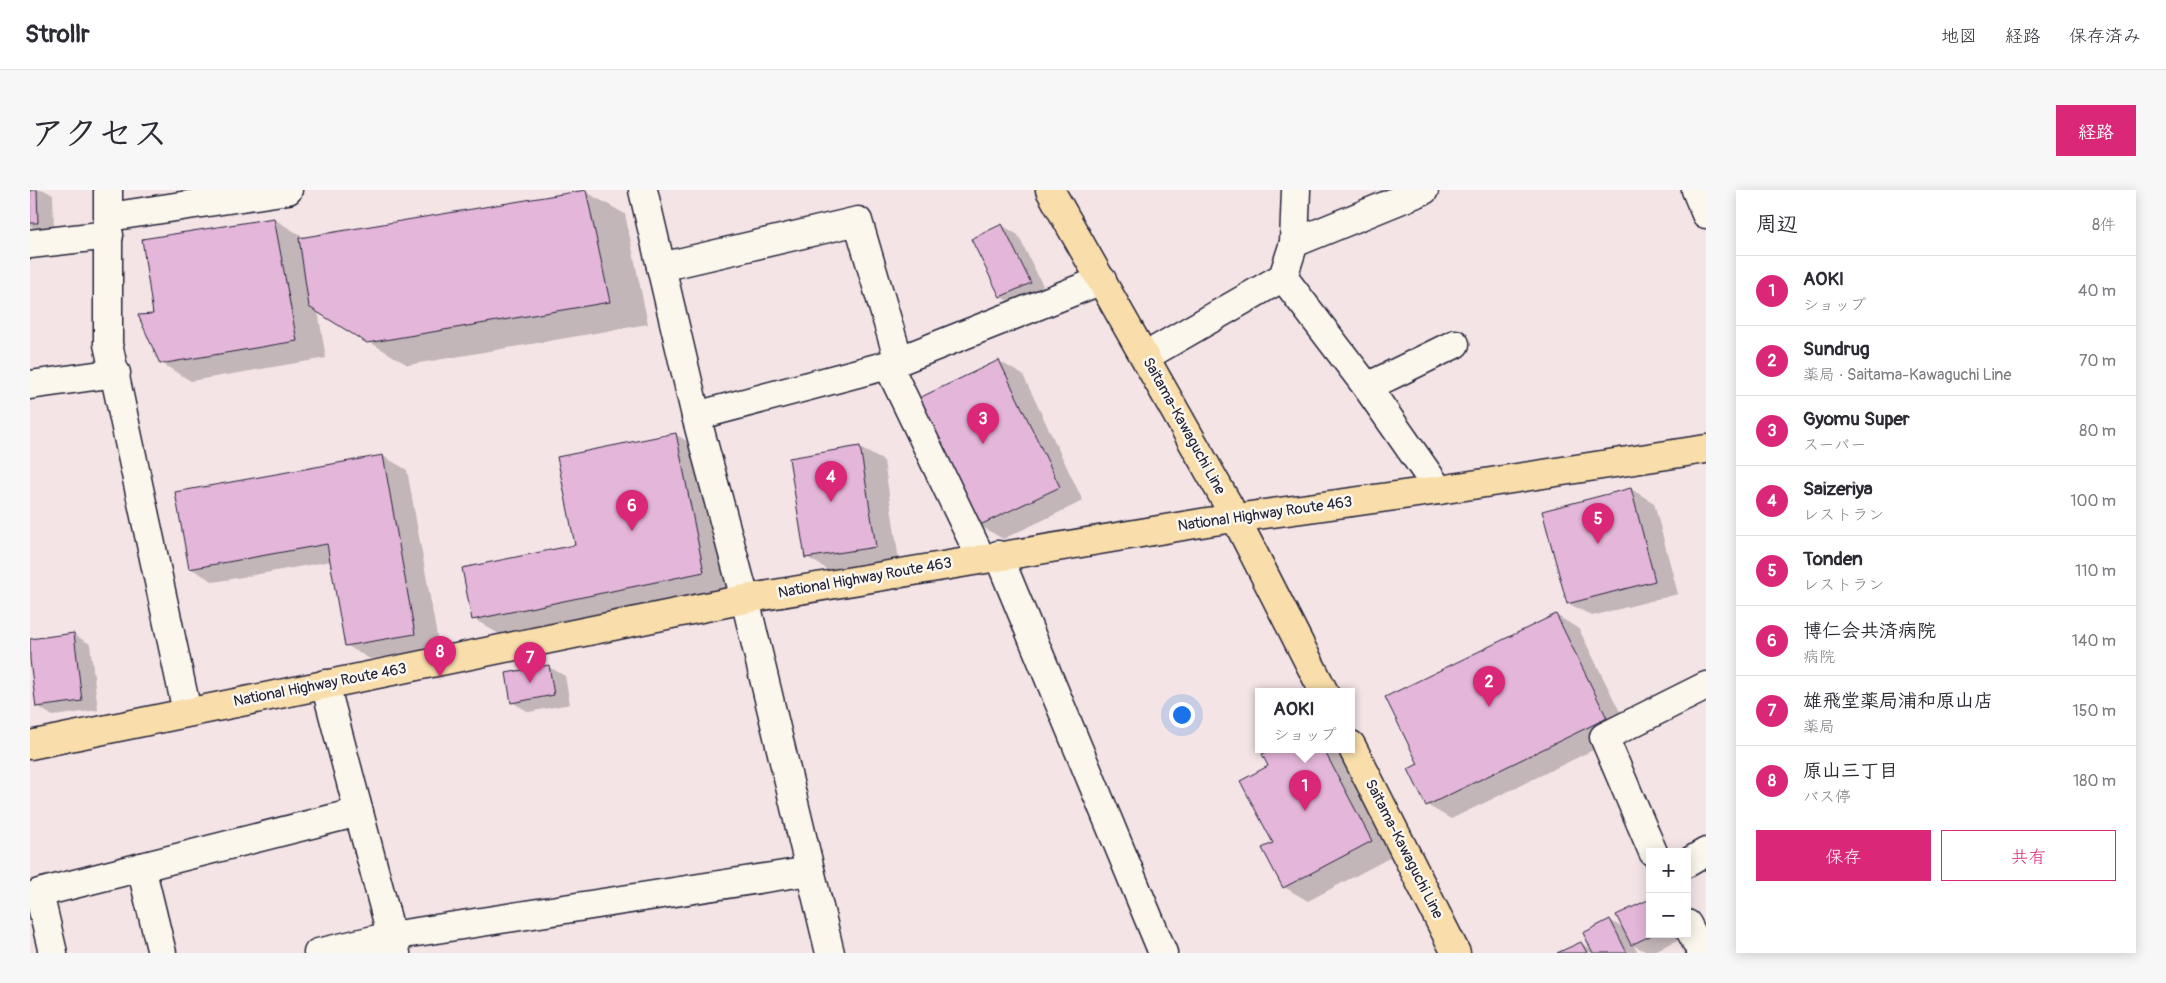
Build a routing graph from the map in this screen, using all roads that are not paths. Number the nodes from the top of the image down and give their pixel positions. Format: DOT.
graph roads {
  1 [pos="108,190"];
  2 [pos="288,190"];
  3 [pos="643,190"];
  4 [pos="1050,190"];
  5 [pos="1296,190"];
  6 [pos="1424,190"];
  7 [pos="1696,190"];
  8 [pos="1706,214"];
  9 [pos="109,226"];
  10 [pos="1294,243"];
  11 [pos="30,244"];
  12 [pos="661,266"];
  13 [pos="1283,277"];
  14 [pos="1102,280"];
  15 [pos="1455,344"];
  16 [pos="1146,356"];
  17 [pos="893,363"];
  18 [pos="116,373"];
  19 [pos="30,385"];
  20 [pos="1367,387"];
  21 [pos="696,416"];
  22 [pos="1706,448"];
  23 [pos="1439,490"];
  24 [pos="1235,517"];
  25 [pos="990,557"];
  26 [pos="745,599"];
  27 [pos="325,684"];
  28 [pos="1706,686"];
  29 [pos="1322,688"];
  30 [pos="188,712"];
  31 [pos="30,745"];
  32 [pos="1355,753"];
  33 [pos="359,812"];
  34 [pos="1651,848"];
  35 [pos="1706,852"];
  36 [pos="1691,861"];
  37 [pos="141,867"];
  38 [pos="810,871"];
  39 [pos="394,944"];
  40 [pos="53,953"];
  41 [pos="162,953"];
  42 [pos="318,953"];
  43 [pos="830,953"];
  44 [pos="1163,953"];
  45 [pos="1456,953"];
  1 -- 9 [label="street"];
  2 -- 9 [label="street"];
  3 -- 12 [label="street"];
  4 -- 14 [label="main road, Saitama-Kawaguchi Line"];
  5 -- 10 [label="street"];
  6 -- 10 [label="street"];
  7 -- 8 [label="street"];
  9 -- 11 [label="street"];
  9 -- 18 [label="street"];
  10 -- 13 [label="street"];
  12 -- 17 [label="street"];
  12 -- 21 [label="street"];
  13 -- 16 [label="street"];
  13 -- 20 [label="street"];
  14 -- 16 [label="main road, Saitama-Kawaguchi Line"];
  14 -- 17 [label="street"];
  15 -- 20 [label="street"];
  16 -- 24 [label="main road, Saitama-Kawaguchi Line"];
  17 -- 21 [label="street"];
  17 -- 25 [label="street"];
  18 -- 19 [label="street"];
  18 -- 30 [label="street"];
  20 -- 23 [label="street"];
  21 -- 26 [label="street"];
  22 -- 23 [label="main road, National Highway Route 463"];
  23 -- 24 [label="main road, National Highway Route 463"];
  24 -- 25 [label="main road, National Highway Route 463"];
  24 -- 29 [label="main road, Saitama-Kawaguchi Line"];
  25 -- 26 [label="main road, National Highway Route 463"];
  25 -- 44 [label="street"];
  26 -- 27 [label="main road, National Highway Route 463"];
  26 -- 38 [label="street"];
  27 -- 30 [label="main road, National Highway Route 463"];
  27 -- 33 [label="street"];
  28 -- 34 [label="street"];
  30 -- 31 [label="main road, National Highway Route 463"];
  32 -- 45 [label="main road, Saitama-Kawaguchi Line"];
  33 -- 37 [label="street"];
  33 -- 39 [label="street"];
  35 -- 36 [label="street"];
  37 -- 40 [label="street"];
  37 -- 41 [label="street"];
  38 -- 39 [label="street"];
  38 -- 43 [label="street"];
  39 -- 42 [label="street"];
}
